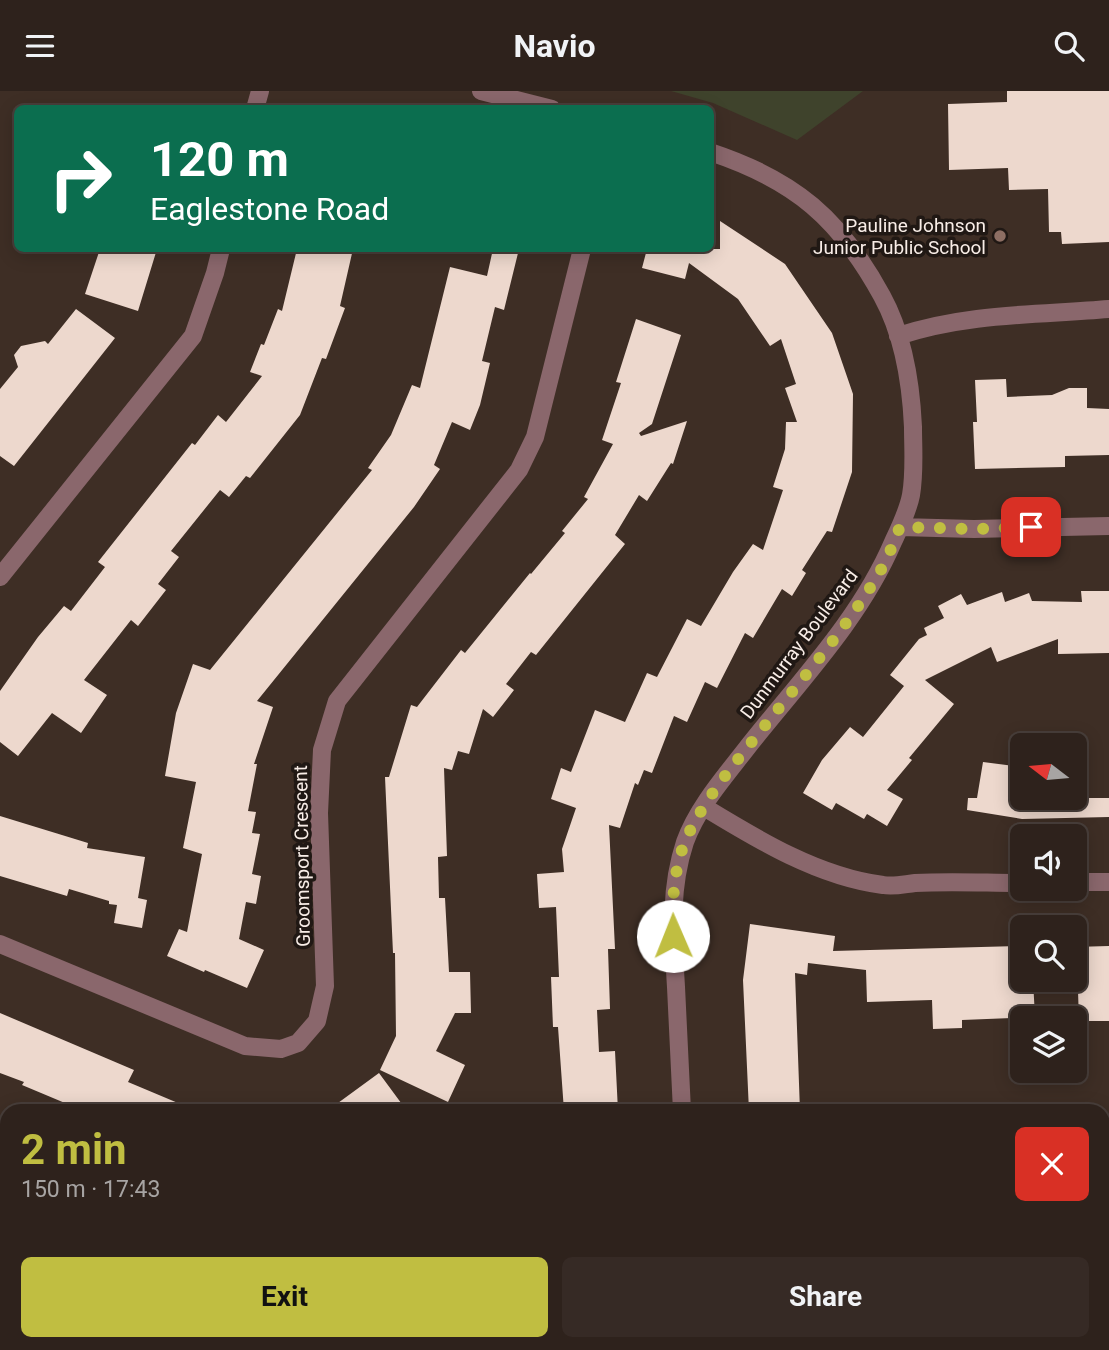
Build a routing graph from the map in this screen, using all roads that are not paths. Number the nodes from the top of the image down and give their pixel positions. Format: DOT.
graph roads {
  1 [pos="481,91"];
  2 [pos="536,105"];
  3 [pos="714,154"];
  4 [pos="220,252"];
  5 [pos="581,252"];
  6 [pos="1109,309"];
  7 [pos="898,336"];
  8 [pos="1109,526"];
  9 [pos="900,527"];
  10 [pos="0,577"];
  11 [pos="704,807"];
  12 [pos="1087,882"];
  13 [pos="1109,882"];
  14 [pos="1010,883"];
  15 [pos="0,944"];
  16 [pos="682,1104"];
  1 -- 2 [label="street"];
  3 -- 7 [label="street, Dunmurray Boulevard"];
  4 -- 10 [label="street"];
  5 -- 15 [label="street, Groomsport Crescent"];
  6 -- 7 [label="street"];
  7 -- 9 [label="street, Dunmurray Boulevard"];
  8 -- 9 [label="street"];
  9 -- 11 [label="street, Dunmurray Boulevard"];
  11 -- 14 [label="street"];
  11 -- 16 [label="street, Dunmurray Boulevard"];
  12 -- 13 [label="street"];
}
